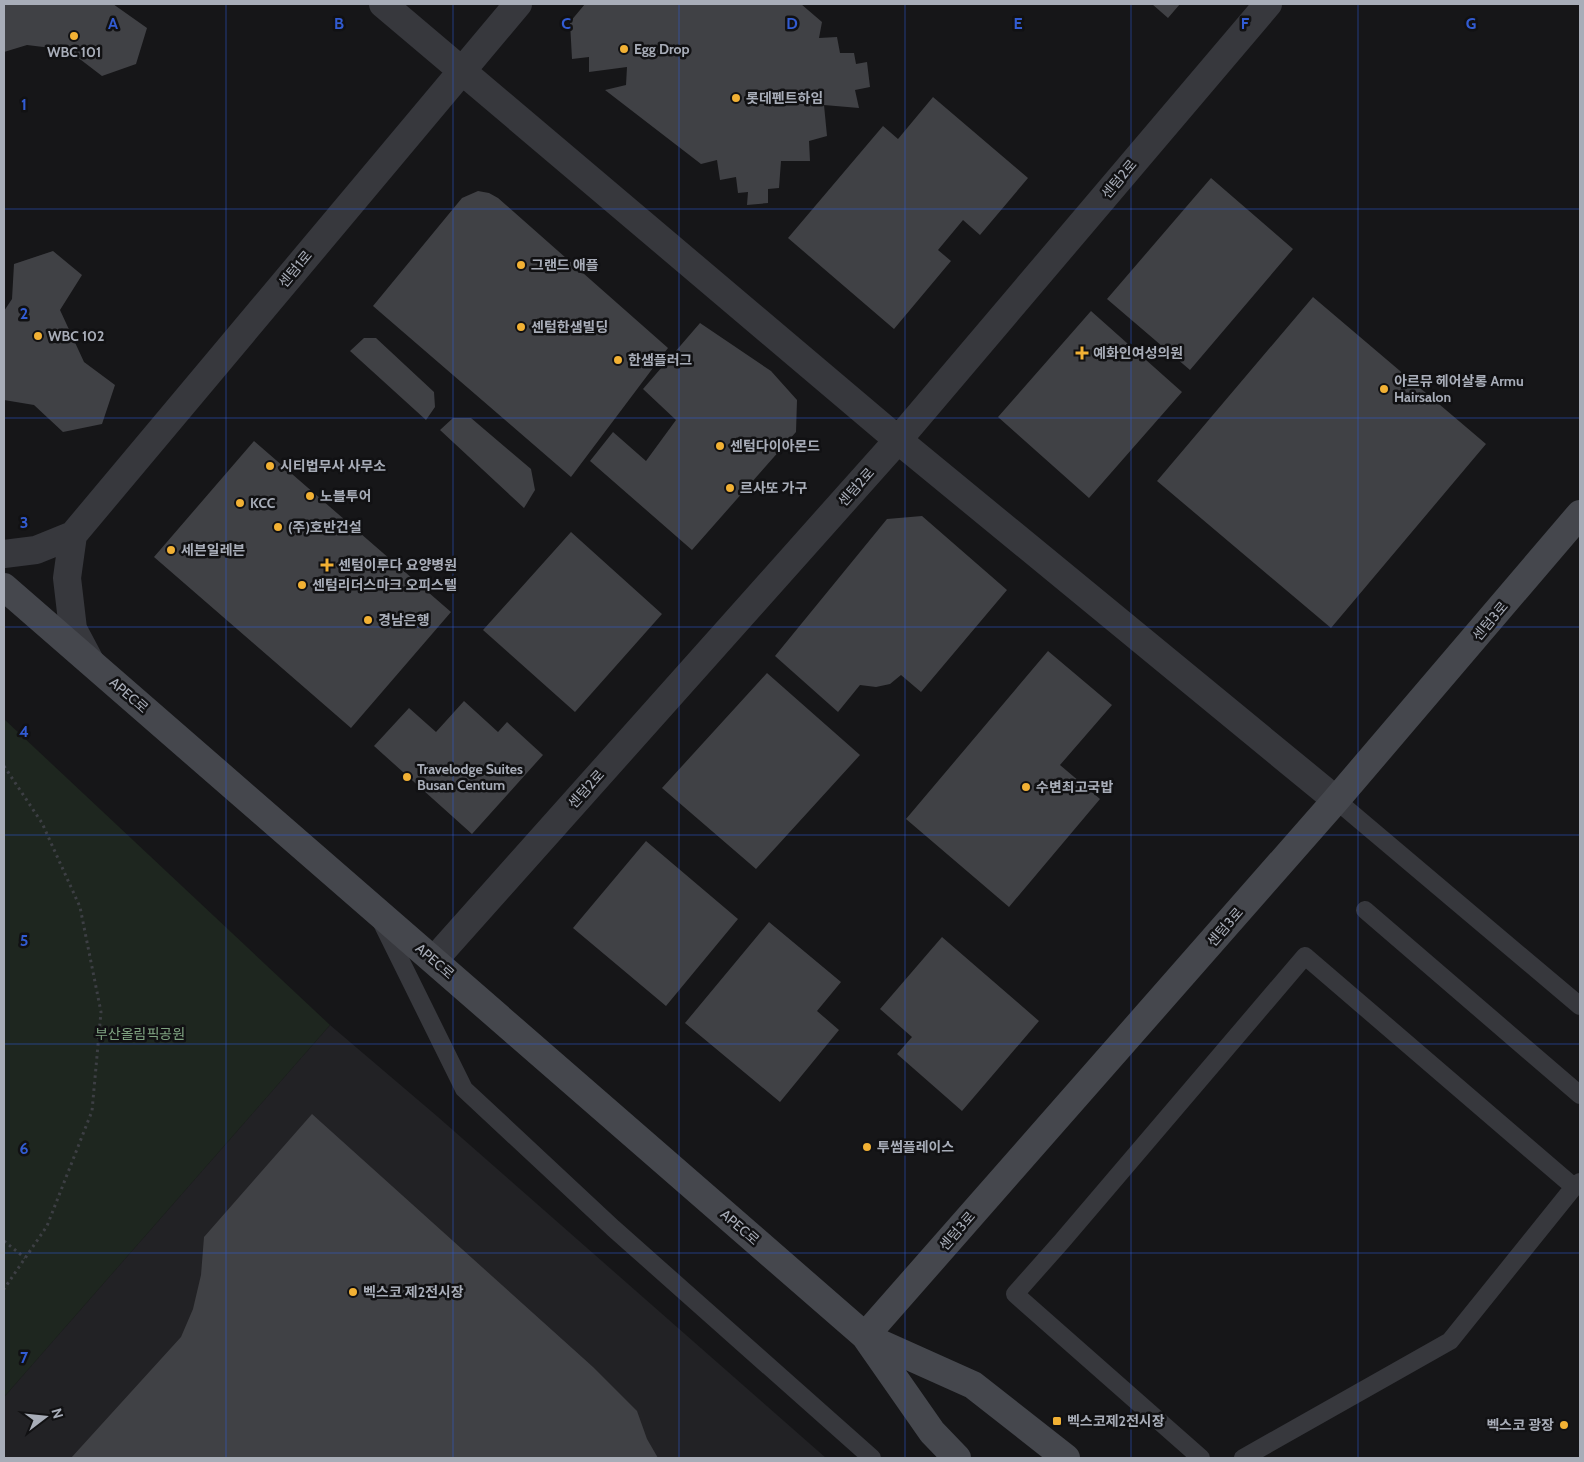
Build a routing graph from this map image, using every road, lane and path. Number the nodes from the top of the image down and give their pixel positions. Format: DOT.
graph roads {
  1 [pos="383,4"];
  2 [pos="518,4"];
  3 [pos="1268,4"];
  4 [pos="461,71"];
  5 [pos="898,440"];
  6 [pos="1580,514"];
  7 [pos="73,535"];
  8 [pos="4,554"];
  9 [pos="4,587"];
  10 [pos="90,662"];
  11 [pos="4,766"];
  12 [pos="1336,800"];
  13 [pos="1364,910"];
  14 [pos="377,911"];
  15 [pos="434,960"];
  16 [pos="1580,1006"];
  17 [pos="1580,1095"];
  18 [pos="1577,1185"];
  19 [pos="4,1241"];
  20 [pos="25,1258"];
  21 [pos="4,1289"];
  22 [pos="865,1336"];
  23 [pos="872,1458"];
  24 [pos="958,1458"];
  25 [pos="1066,1458"];
  26 [pos="1201,1458"];
  27 [pos="1243,1458"];
  1 -- 4 [label="street"];
  2 -- 4 [label="street, 센텀1로"];
  3 -- 5 [label="street, 센텀2로"];
  4 -- 5 [label="street"];
  4 -- 7 [label="street, 센텀1로"];
  5 -- 12 [label="street"];
  5 -- 15 [label="street, 센텀2로"];
  6 -- 12 [label="main road, 센텀3로"];
  7 -- 8 [label="street"];
  7 -- 10 [label="street"];
  9 -- 10 [label="main road, APEC로"];
  10 -- 14 [label="main road, APEC로"];
  11 -- 20 [label="path"];
  12 -- 16 [label="lane"];
  12 -- 22 [label="main road, 센텀3로"];
  13 -- 17 [label="lane"];
  14 -- 15 [label="main road, APEC로"];
  14 -- 23 [label="lane"];
  15 -- 22 [label="main road, APEC로"];
  18 -- 26 [label="lane"];
  18 -- 27 [label="lane"];
  19 -- 20 [label="path"];
  20 -- 21 [label="path"];
  22 -- 24 [label="main road, APEC로"];
  22 -- 25 [label="main road, APEC로"];
}
